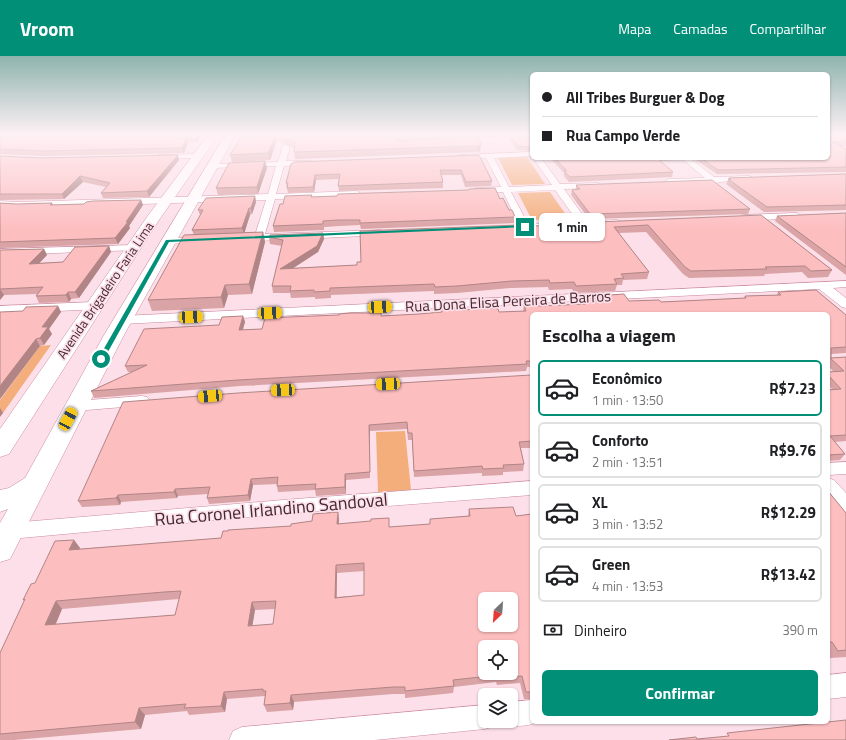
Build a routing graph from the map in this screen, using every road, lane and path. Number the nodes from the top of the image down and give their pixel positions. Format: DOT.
graph roads {
  1 [pos="191,166"];
  2 [pos="212,166"];
  3 [pos="280,166"];
  4 [pos="494,166"];
  5 [pos="542,166"];
  6 [pos="695,166"];
  7 [pos="759,178"];
  8 [pos="712,179"];
  9 [pos="660,182"];
  10 [pos="605,185"];
  11 [pos="557,187"];
  12 [pos="724,189"];
  13 [pos="507,190"];
  14 [pos="469,191"];
  15 [pos="367,194"];
  16 [pos="272,197"];
  17 [pos="192,200"];
  18 [pos="166,201"];
  19 [pos="0,204"];
  20 [pos="749,208"];
  21 [pos="805,216"];
  22 [pos="761,217"];
  23 [pos="730,218"];
  24 [pos="152,220"];
  25 [pos="630,222"];
  26 [pos="584,224"];
  27 [pos="510,227"];
  28 [pos="525,227"];
  29 [pos="773,227"];
  30 [pos="392,232"];
  31 [pos="171,236"];
  32 [pos="236,238"];
  33 [pos="259,238"];
  34 [pos="213,239"];
  35 [pos="134,248"];
  36 [pos="0,252"];
  37 [pos="835,275"];
  38 [pos="846,284"];
  39 [pos="823,286"];
  40 [pos="846,304"];
  41 [pos="94,306"];
  42 [pos="0,310"];
  43 [pos="122,320"];
  44 [pos="158,400"];
  45 [pos="75,406"];
  46 [pos="0,448"];
  47 [pos="846,468"];
  48 [pos="830,469"];
  49 [pos="34,485"];
  50 [pos="830,487"];
  51 [pos="530,488"];
  52 [pos="0,501"];
  53 [pos="846,506"];
  54 [pos="10,531"];
  55 [pos="0,550"];
  56 [pos="846,685"];
  57 [pos="830,687"];
  58 [pos="530,712"];
  59 [pos="518,713"];
  60 [pos="478,718"];
  61 [pos="242,740"];
  1 -- 18 [label="highway, Avenida Brigadeiro Faria Lima"];
  2 -- 17 [label="highway, Avenida Brigadeiro Faria Lima"];
  3 -- 16 [label="street"];
  4 -- 13 [label="street"];
  5 -- 11 [label="street"];
  6 -- 8 [label="street"];
  7 -- 8 [label="street"];
  8 -- 9 [label="street"];
  8 -- 12 [label="street"];
  10 -- 11 [label="street"];
  11 -- 13 [label="street"];
  11 -- 26 [label="street"];
  13 -- 14 [label="street"];
  13 -- 28 [label="street"];
  15 -- 16 [label="street"];
  16 -- 17 [label="street"];
  16 -- 33 [label="street"];
  17 -- 18 [label="street"];
  17 -- 31 [label="highway, Avenida Brigadeiro Faria Lima"];
  18 -- 19 [label="street"];
  18 -- 24 [label="highway, Avenida Brigadeiro Faria Lima"];
  20 -- 22 [label="street"];
  21 -- 22 [label="street"];
  22 -- 23 [label="street"];
  22 -- 29 [label="street"];
  24 -- 31 [label="highway"];
  24 -- 35 [label="highway, Avenida Brigadeiro Faria Lima"];
  25 -- 26 [label="street"];
  26 -- 28 [label="street"];
  27 -- 28 [label="street"];
  30 -- 33 [label="street"];
  31 -- 34 [label="street"];
  31 -- 43 [label="highway, Avenida Brigadeiro Faria Lima"];
  32 -- 33 [label="street"];
  35 -- 36 [label="street"];
  35 -- 41 [label="highway, Avenida Brigadeiro Faria Lima"];
  37 -- 38 [label="street"];
  38 -- 39 [label="street, Rua Dona Elisa Pereira de Barros"];
  39 -- 40 [label="street"];
  39 -- 43 [label="street, Rua Dona Elisa Pereira de Barros"];
  41 -- 42 [label="street"];
  41 -- 46 [label="highway, Avenida Brigadeiro Faria Lima"];
  43 -- 45 [label="highway, Avenida Brigadeiro Faria Lima"];
  44 -- 45 [label="street"];
  45 -- 49 [label="highway, Avenida Brigadeiro Faria Lima"];
  47 -- 48 [label="street"];
  49 -- 52 [label="highway"];
  49 -- 54 [label="highway, Avenida Brigadeiro Faria Lima"];
  50 -- 53 [label="street"];
  51 -- 54 [label="street, Rua Coronel Irlandino Sandoval"];
  54 -- 55 [label="highway, Avenida Brigadeiro Faria Lima"];
  56 -- 57 [label="street"];
  58 -- 59 [label="street"];
  60 -- 61 [label="street"];
}
